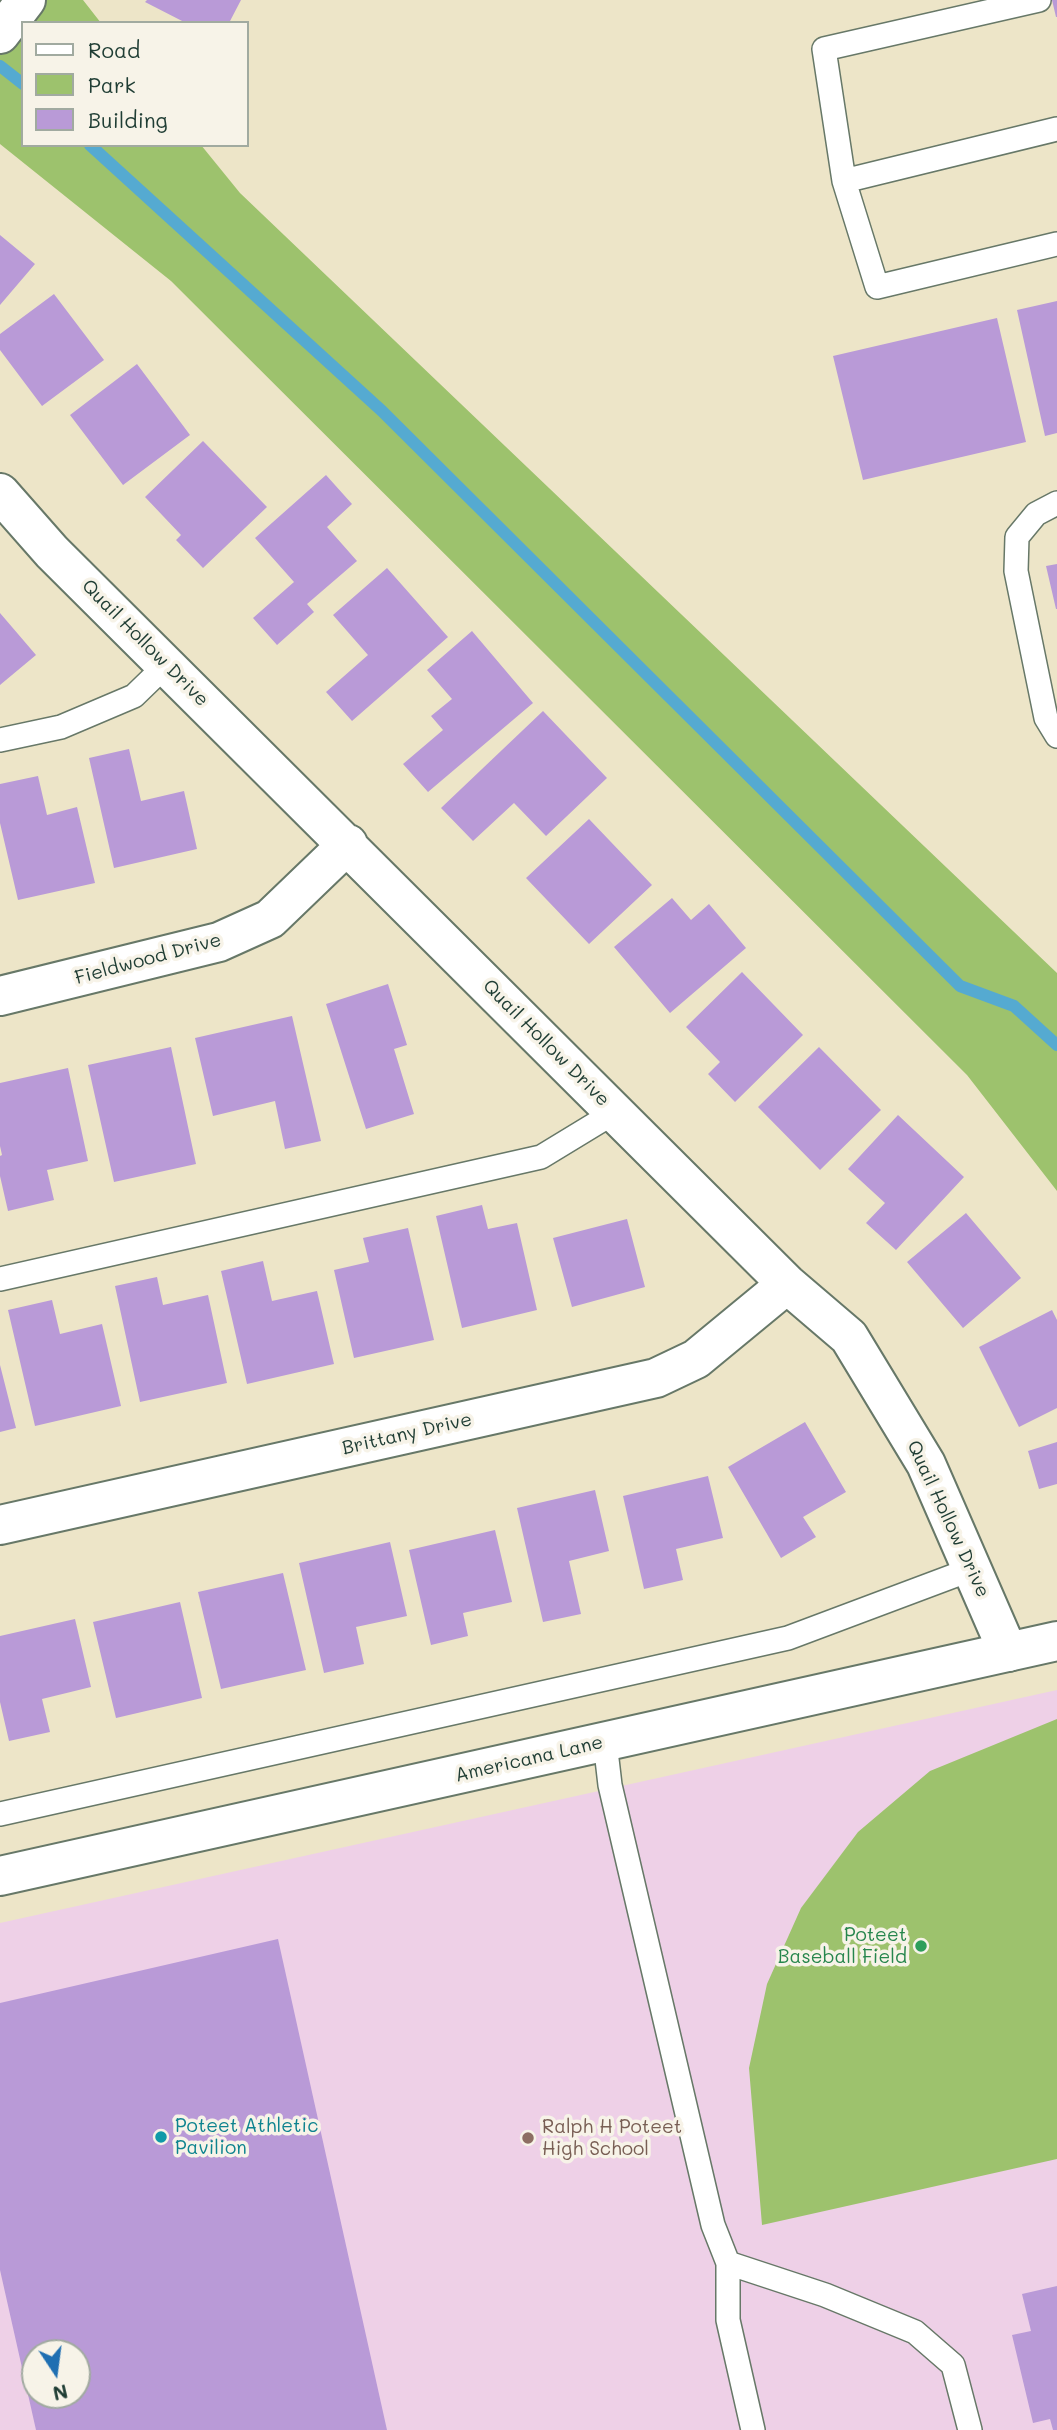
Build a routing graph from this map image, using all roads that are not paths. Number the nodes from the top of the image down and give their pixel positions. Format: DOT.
graph roads {
  1 [pos="26,0"];
  2 [pos="1039,0"];
  3 [pos="0,34"];
  4 [pos="1057,129"];
  5 [pos="844,181"];
  6 [pos="1057,244"];
  7 [pos="0,492"];
  8 [pos="1057,503"];
  9 [pos="166,665"];
  10 [pos="1057,736"];
  11 [pos="0,740"];
  12 [pos="348,844"];
  13 [pos="0,996"];
  14 [pos="615,1112"];
  15 [pos="0,1279"];
  16 [pos="787,1284"];
  17 [pos="0,1525"];
  18 [pos="972,1570"];
  19 [pos="1057,1641"];
  20 [pos="1008,1652"];
  21 [pos="605,1742"];
  22 [pos="0,1814"];
  23 [pos="0,1876"];
  24 [pos="728,2263"];
  25 [pos="753,2430"];
  26 [pos="970,2430"];
  1 -- 3 [label="street"];
  2 -- 5 [label="lane"];
  4 -- 5 [label="lane"];
  5 -- 6 [label="lane"];
  7 -- 9 [label="street, Quail Hollow Drive"];
  8 -- 10 [label="lane"];
  9 -- 11 [label="lane"];
  9 -- 12 [label="street, Quail Hollow Drive"];
  12 -- 13 [label="street, Fieldwood Drive"];
  12 -- 14 [label="street, Quail Hollow Drive"];
  14 -- 15 [label="lane"];
  14 -- 16 [label="street, Quail Hollow Drive"];
  16 -- 17 [label="street, Brittany Drive"];
  16 -- 18 [label="street, Quail Hollow Drive"];
  18 -- 20 [label="street, Quail Hollow Drive"];
  18 -- 22 [label="lane"];
  19 -- 20 [label="street, Americana Lane"];
  20 -- 21 [label="street, Americana Lane"];
  21 -- 23 [label="street, Americana Lane"];
  21 -- 24 [label="lane"];
  24 -- 25 [label="lane"];
  24 -- 26 [label="lane"];
}
